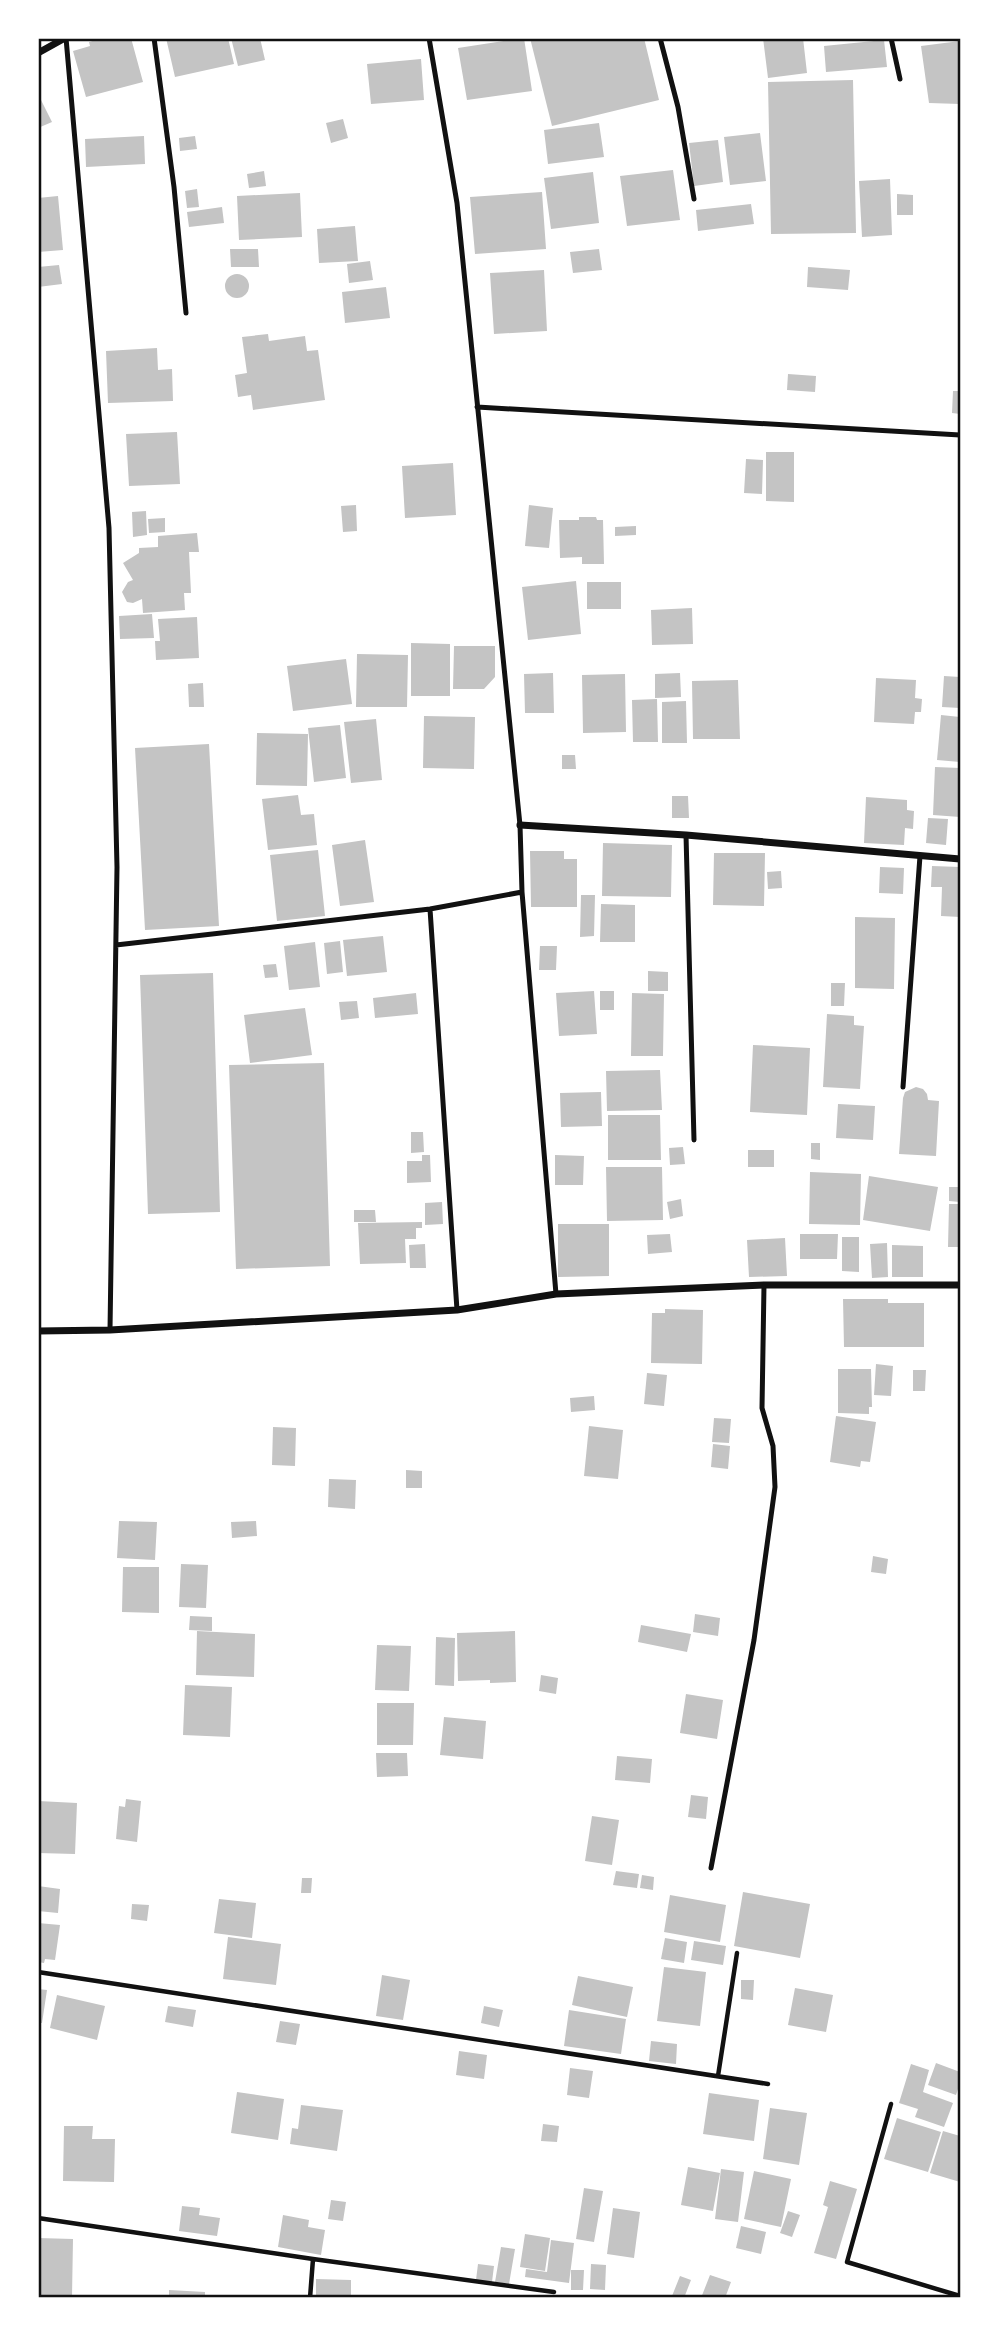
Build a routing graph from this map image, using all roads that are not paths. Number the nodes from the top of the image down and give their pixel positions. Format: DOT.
graph roads {
  1 [pos="65,38"];
  2 [pos="154,38"];
  3 [pos="429,38"];
  4 [pos="660,38"];
  5 [pos="891,38"];
  6 [pos="38,52"];
  7 [pos="900,79"];
  8 [pos="694,199"];
  9 [pos="186,313"];
  10 [pos="477,407"];
  11 [pos="961,435"];
  12 [pos="520,825"];
  13 [pos="686,835"];
  14 [pos="920,856"];
  15 [pos="961,859"];
  16 [pos="522,891"];
  17 [pos="430,909"];
  18 [pos="116,946"];
  19 [pos="903,1087"];
  20 [pos="694,1140"];
  21 [pos="764,1284"];
  22 [pos="961,1285"];
  23 [pos="556,1294"];
  24 [pos="457,1310"];
  25 [pos="110,1330"];
  26 [pos="38,1331"];
  27 [pos="711,1868"];
  1 -- 6 [label="street"];
  1 -- 18 [label="lane"];
  2 -- 9 [label="lane"];
  3 -- 10 [label="lane"];
  4 -- 8 [label="lane"];
  5 -- 7 [label="lane"];
  10 -- 11 [label="lane"];
  10 -- 12 [label="lane"];
  12 -- 13 [label="street"];
  12 -- 16 [label="lane"];
  13 -- 14 [label="street"];
  13 -- 20 [label="lane"];
  14 -- 15 [label="street"];
  14 -- 19 [label="lane"];
  16 -- 17 [label="lane"];
  16 -- 23 [label="lane"];
  17 -- 18 [label="lane"];
  17 -- 24 [label="lane"];
  18 -- 25 [label="lane"];
  21 -- 22 [label="street"];
  21 -- 23 [label="street"];
  21 -- 27 [label="lane"];
  23 -- 24 [label="street"];
  24 -- 25 [label="street"];
  25 -- 26 [label="street"];
}
